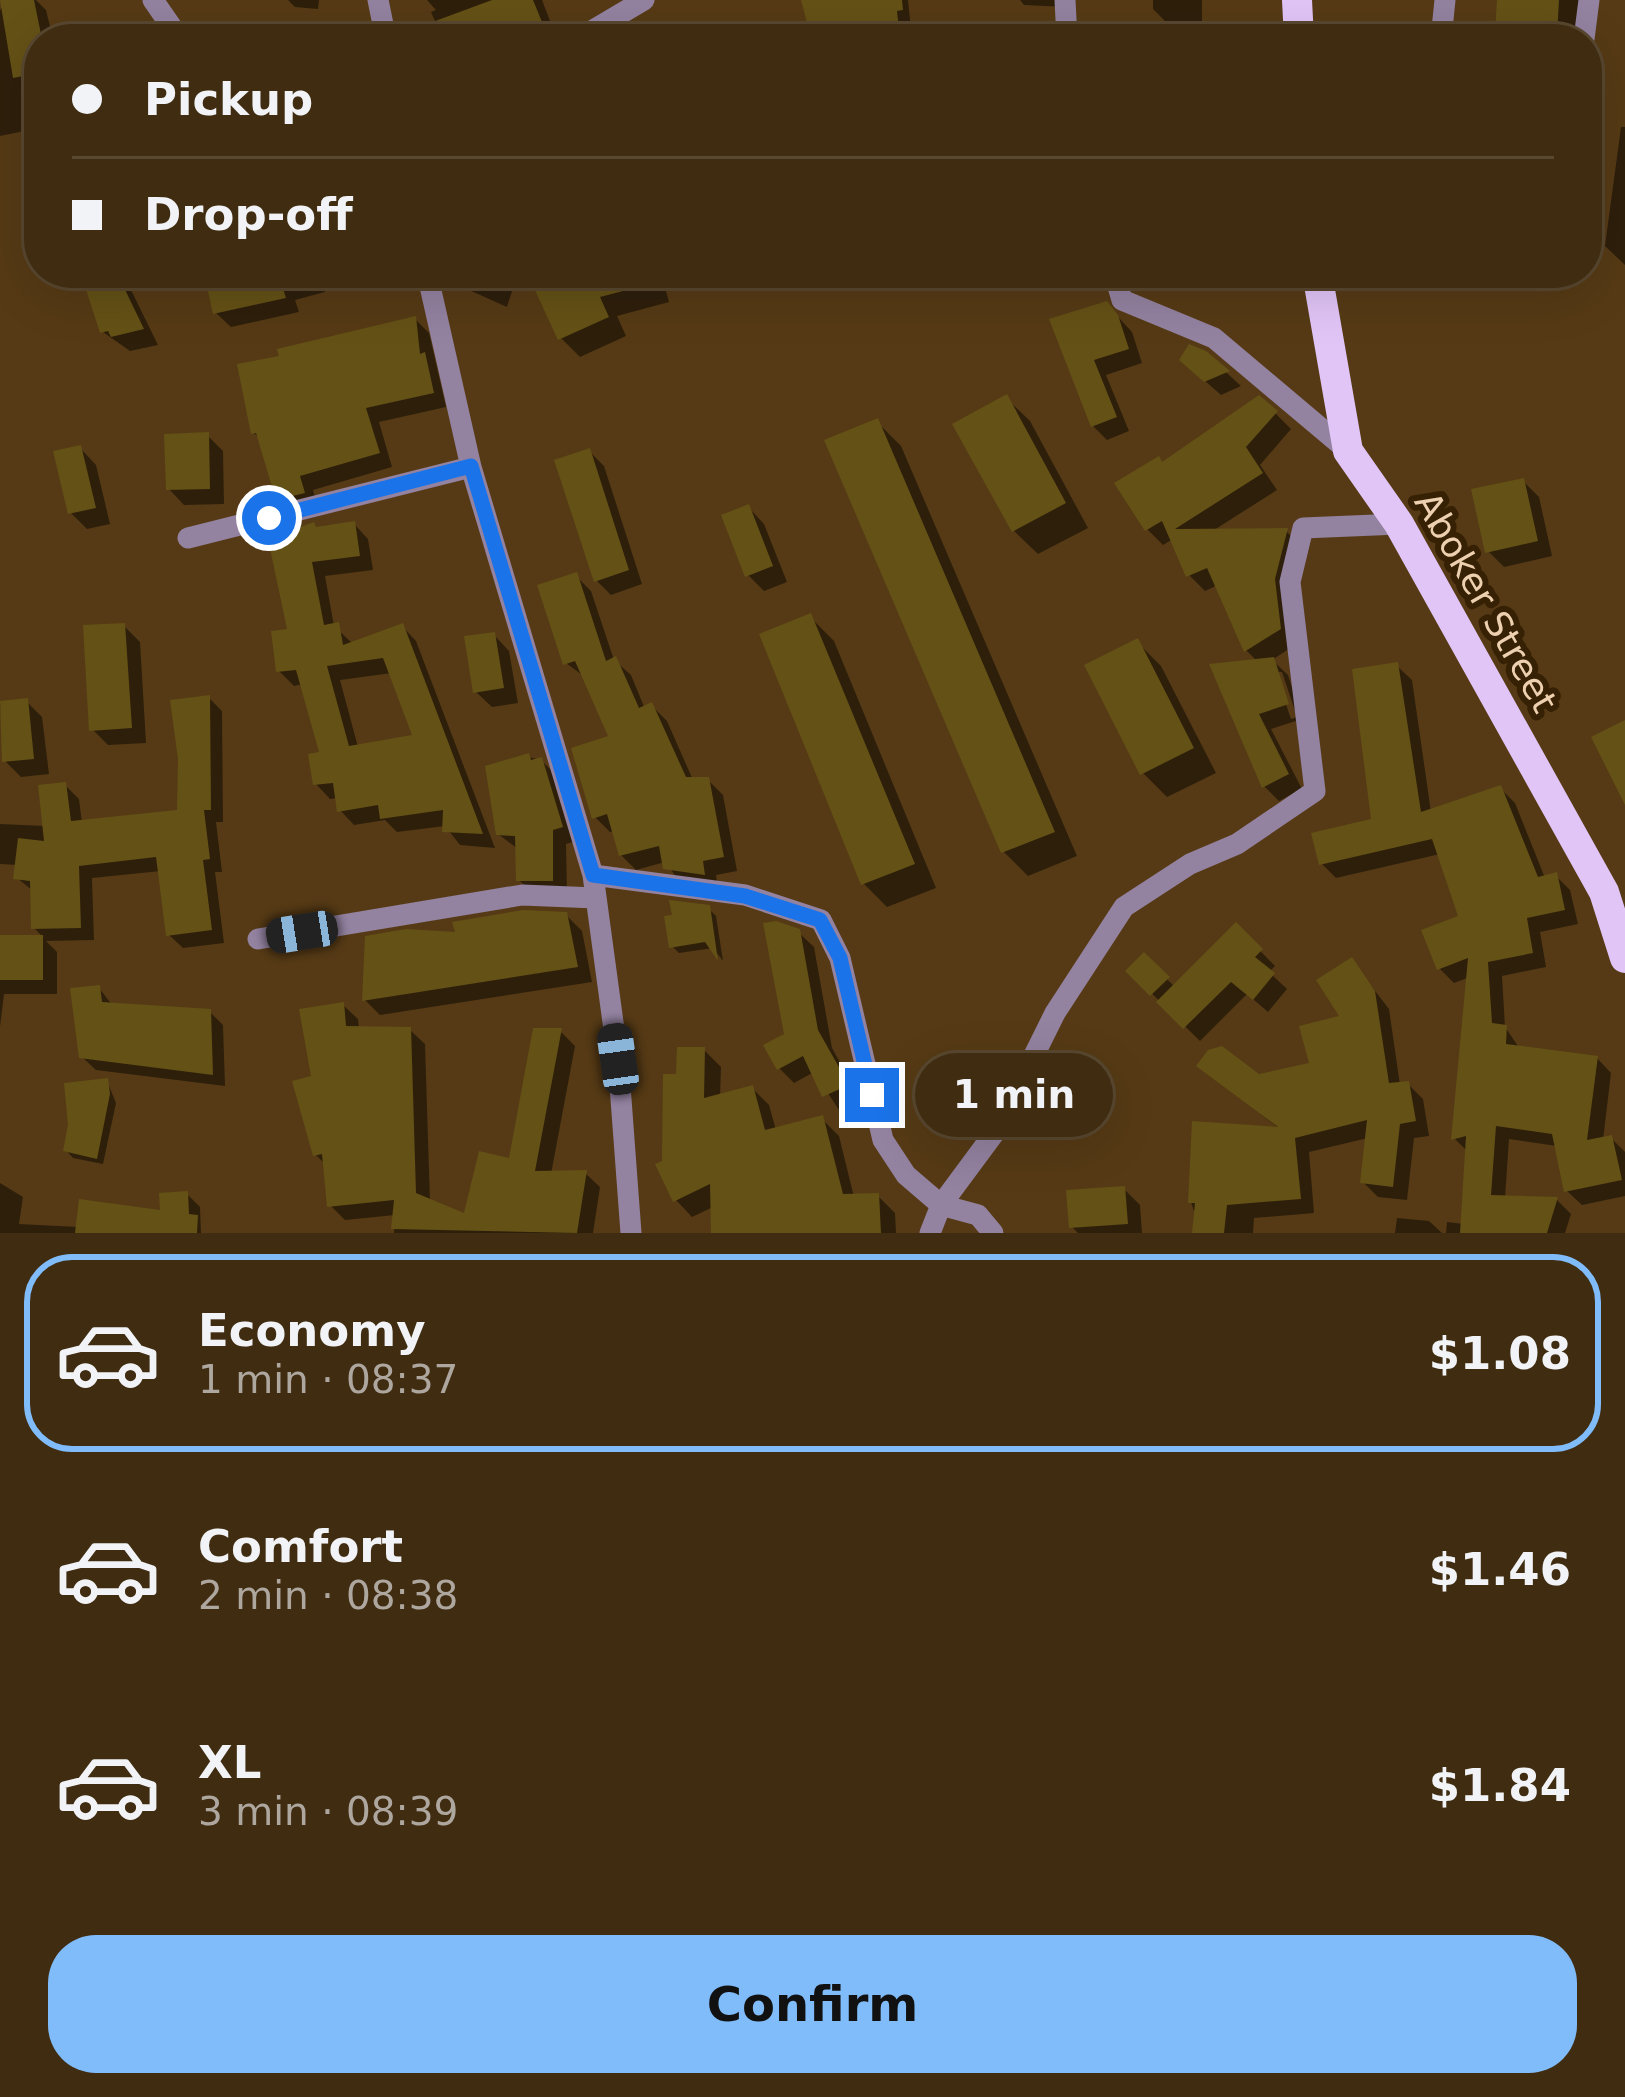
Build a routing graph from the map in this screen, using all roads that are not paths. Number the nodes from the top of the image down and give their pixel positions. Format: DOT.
graph roads {
  1 [pos="644,0"];
  2 [pos="603,24"];
  3 [pos="430,288"];
  4 [pos="1118,288"];
  5 [pos="1320,288"];
  6 [pos="1348,451"];
  7 [pos="471,466"];
  8 [pos="1399,524"];
  9 [pos="188,538"];
  10 [pos="594,887"];
  11 [pos="259,939"];
  12 [pos="1625,958"];
  13 [pos="941,1205"];
  14 [pos="631,1233"];
  15 [pos="930,1233"];
  16 [pos="993,1233"];
  1 -- 2 [label="street"];
  3 -- 7 [label="street"];
  4 -- 6 [label="street"];
  5 -- 6 [label="main road, Aboker Street"];
  6 -- 8 [label="main road, Aboker Street"];
  7 -- 9 [label="street"];
  7 -- 10 [label="street"];
  8 -- 12 [label="main road, Aboker Street"];
  8 -- 13 [label="street"];
  10 -- 11 [label="street"];
  10 -- 13 [label="street"];
  10 -- 14 [label="street"];
  13 -- 15 [label="street"];
  13 -- 16 [label="street"];
}
